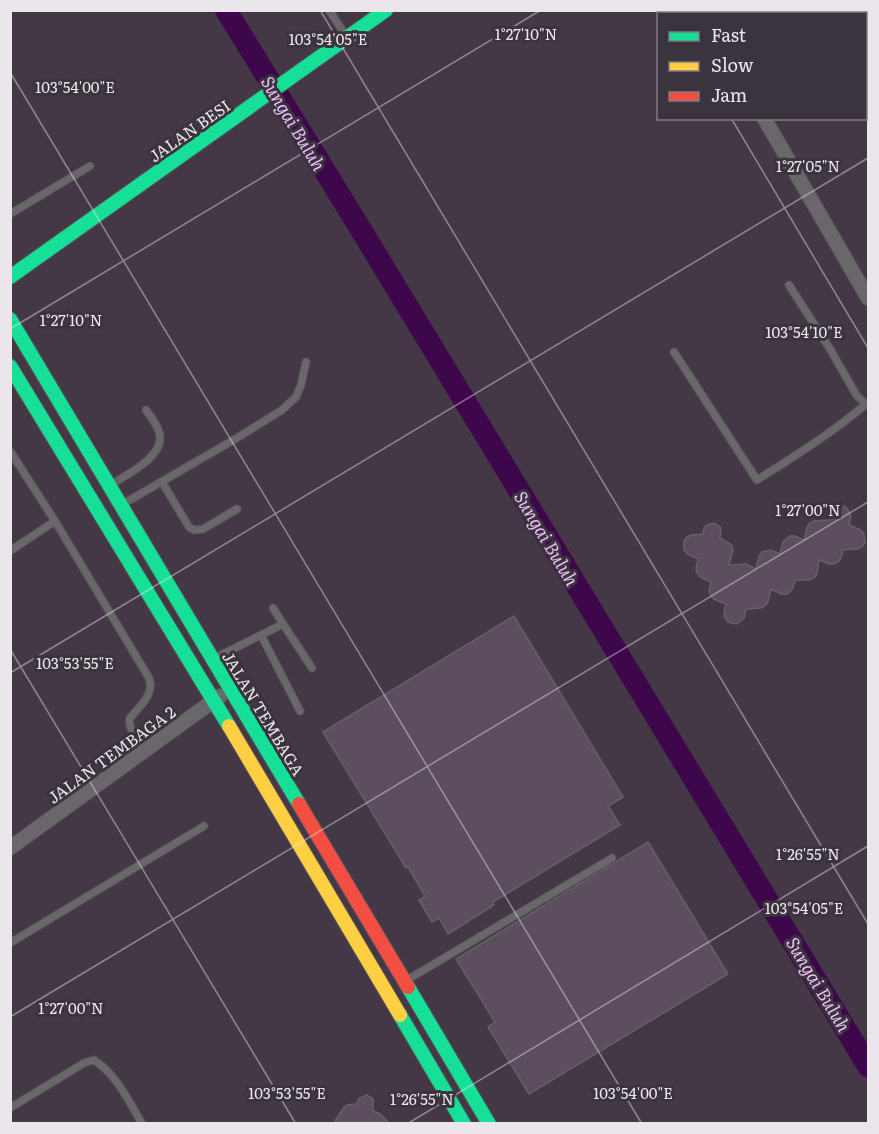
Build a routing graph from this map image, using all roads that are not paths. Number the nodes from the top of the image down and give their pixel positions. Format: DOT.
graph roads {
  1 [pos="329,10"];
  2 [pos="386,10"];
  3 [pos="348,38"];
  4 [pos="765,120"];
  5 [pos="90,166"];
  6 [pos="10,214"];
  7 [pos="10,277"];
  8 [pos="789,285"];
  9 [pos="868,298"];
  10 [pos="10,319"];
  11 [pos="674,352"];
  12 [pos="306,362"];
  13 [pos="10,366"];
  14 [pos="867,404"];
  15 [pos="146,410"];
  16 [pos="10,451"];
  17 [pos="162,482"];
  18 [pos="110,485"];
  19 [pos="121,505"];
  20 [pos="237,509"];
  21 [pos="55,521"];
  22 [pos="10,551"];
  23 [pos="273,608"];
  24 [pos="283,624"];
  25 [pos="261,634"];
  26 [pos="213,659"];
  27 [pos="312,668"];
  28 [pos="231,688"];
  29 [pos="214,700"];
  30 [pos="300,711"];
  31 [pos="145,750"];
  32 [pos="204,826"];
  33 [pos="10,848"];
  34 [pos="612,858"];
  35 [pos="10,943"];
  36 [pos="405,982"];
  37 [pos="10,1108"];
  38 [pos="142,1124"];
  39 [pos="464,1124"];
  40 [pos="489,1124"];
  1 -- 3 [label="lane"];
  2 -- 3 [label="main road, JALAN BESI"];
  3 -- 7 [label="main road, JALAN BESI"];
  4 -- 9 [label="street"];
  5 -- 6 [label="lane"];
  8 -- 14 [label="lane"];
  10 -- 18 [label="main road, JALAN TEMBAGA"];
  11 -- 14 [label="lane"];
  12 -- 17 [label="lane"];
  13 -- 29 [label="main road"];
  15 -- 18 [label="lane"];
  16 -- 21 [label="lane"];
  17 -- 19 [label="lane"];
  17 -- 20 [label="lane"];
  18 -- 19 [label="main road, JALAN TEMBAGA"];
  19 -- 26 [label="main road, JALAN TEMBAGA"];
  21 -- 22 [label="lane"];
  21 -- 31 [label="lane"];
  23 -- 24 [label="lane"];
  24 -- 25 [label="lane"];
  24 -- 27 [label="lane"];
  25 -- 26 [label="lane"];
  25 -- 30 [label="lane"];
  26 -- 28 [label="main road, JALAN TEMBAGA"];
  28 -- 29 [label="street, JALAN TEMBAGA 2"];
  28 -- 36 [label="main road, JALAN TEMBAGA"];
  29 -- 31 [label="street, JALAN TEMBAGA 2"];
  29 -- 39 [label="main road"];
  31 -- 33 [label="street, JALAN TEMBAGA 2"];
  32 -- 35 [label="lane"];
  34 -- 36 [label="lane"];
  36 -- 40 [label="main road, JALAN TEMBAGA"];
  37 -- 38 [label="lane"];
}
